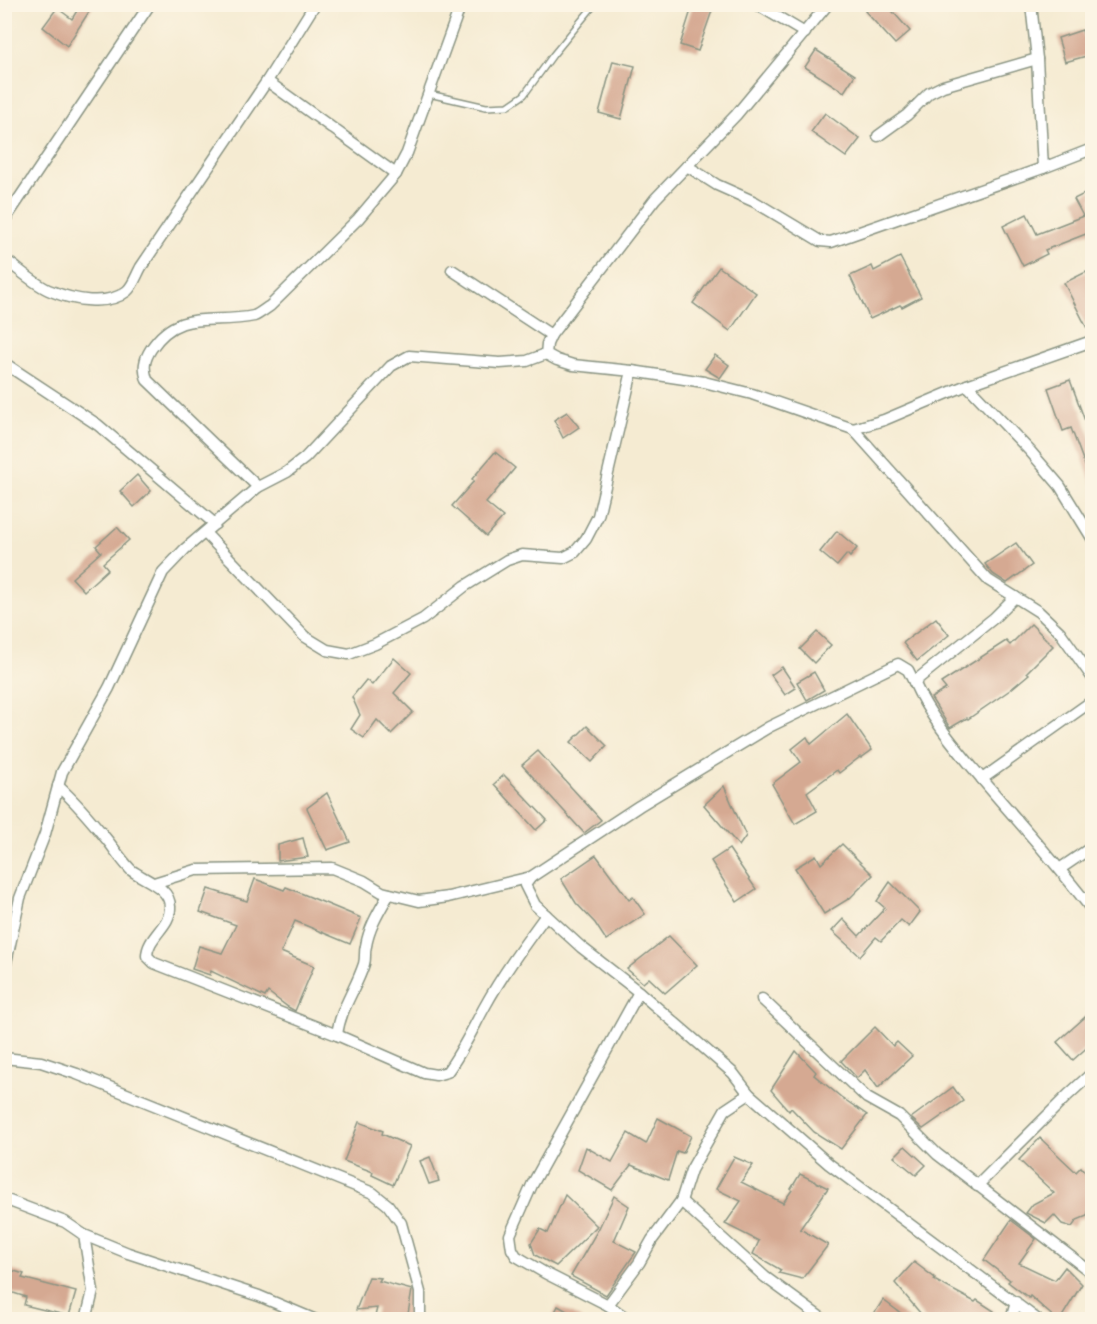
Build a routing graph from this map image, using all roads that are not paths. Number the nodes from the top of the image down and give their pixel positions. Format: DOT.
graph roads {
  1 [pos="150,4"];
  2 [pos="315,4"];
  3 [pos="460,4"];
  4 [pos="595,4"];
  5 [pos="756,4"];
  6 [pos="828,4"];
  7 [pos="1031,4"];
  8 [pos="805,33"];
  9 [pos="1037,59"];
  10 [pos="267,81"];
  11 [pos="427,94"];
  12 [pos="878,135"];
  13 [pos="1092,149"];
  14 [pos="687,166"];
  15 [pos="1043,168"];
  16 [pos="396,174"];
  17 [pos="4,221"];
  18 [pos="4,260"];
  19 [pos="452,270"];
  20 [pos="551,335"];
  21 [pos="1092,341"];
  22 [pos="546,354"];
  23 [pos="4,363"];
  24 [pos="632,371"];
  25 [pos="967,385"];
  26 [pos="853,429"];
  27 [pos="258,487"];
  28 [pos="215,524"];
  29 [pos="206,533"];
  30 [pos="1092,538"];
  31 [pos="1015,597"];
  32 [pos="1092,677"];
  33 [pos="914,682"];
  34 [pos="1092,701"];
  35 [pos="982,779"];
  36 [pos="58,786"];
  37 [pos="1092,847"];
  38 [pos="1060,868"];
  39 [pos="531,877"];
  40 [pos="154,883"];
  41 [pos="389,894"];
  42 [pos="1092,910"];
  43 [pos="546,915"];
  44 [pos="4,972"];
  45 [pos="639,992"];
  46 [pos="762,999"];
  47 [pos="337,1035"];
  48 [pos="4,1058"];
  49 [pos="1092,1073"];
  50 [pos="749,1094"];
  51 [pos="977,1186"];
  52 [pos="4,1199"];
  53 [pos="681,1201"];
  54 [pos="84,1235"];
  55 [pos="1092,1273"];
  56 [pos="1016,1302"];
  57 [pos="608,1305"];
  58 [pos="86,1320"];
  59 [pos="316,1320"];
  60 [pos="420,1320"];
  61 [pos="629,1320"];
  62 [pos="824,1320"];
  63 [pos="1011,1320"];
  64 [pos="1038,1320"];
  1 -- 17 [label="street"];
  2 -- 10 [label="street"];
  3 -- 11 [label="street"];
  4 -- 11 [label="lane"];
  5 -- 8 [label="street"];
  6 -- 8 [label="street"];
  7 -- 9 [label="street"];
  8 -- 14 [label="street"];
  9 -- 12 [label="street"];
  9 -- 15 [label="street"];
  10 -- 16 [label="street"];
  10 -- 18 [label="street"];
  11 -- 16 [label="street"];
  13 -- 15 [label="street"];
  14 -- 15 [label="street"];
  14 -- 20 [label="street"];
  16 -- 27 [label="street"];
  19 -- 20 [label="street"];
  20 -- 22 [label="street"];
  21 -- 25 [label="street"];
  22 -- 24 [label="street"];
  22 -- 27 [label="street"];
  23 -- 28 [label="street"];
  24 -- 26 [label="street"];
  24 -- 29 [label="street"];
  25 -- 26 [label="street"];
  25 -- 30 [label="street"];
  26 -- 31 [label="street"];
  27 -- 28 [label="street"];
  28 -- 29 [label="street"];
  29 -- 36 [label="street"];
  31 -- 32 [label="street"];
  31 -- 33 [label="street"];
  33 -- 35 [label="street"];
  33 -- 39 [label="street"];
  34 -- 35 [label="street"];
  35 -- 38 [label="street"];
  36 -- 40 [label="street"];
  36 -- 44 [label="street"];
  37 -- 38 [label="street"];
  38 -- 42 [label="street"];
  39 -- 41 [label="street"];
  39 -- 43 [label="street"];
  40 -- 41 [label="street"];
  40 -- 47 [label="street"];
  41 -- 47 [label="street"];
  43 -- 45 [label="street"];
  43 -- 47 [label="street"];
  45 -- 50 [label="street"];
  45 -- 57 [label="street"];
  46 -- 51 [label="street"];
  48 -- 60 [label="street"];
  49 -- 51 [label="street"];
  50 -- 53 [label="street"];
  50 -- 56 [label="street"];
  51 -- 55 [label="street"];
  52 -- 54 [label="street"];
  53 -- 57 [label="street"];
  53 -- 62 [label="street"];
  54 -- 58 [label="street"];
  54 -- 59 [label="street"];
  56 -- 63 [label="street"];
  56 -- 64 [label="street"];
  57 -- 61 [label="street"];
}
